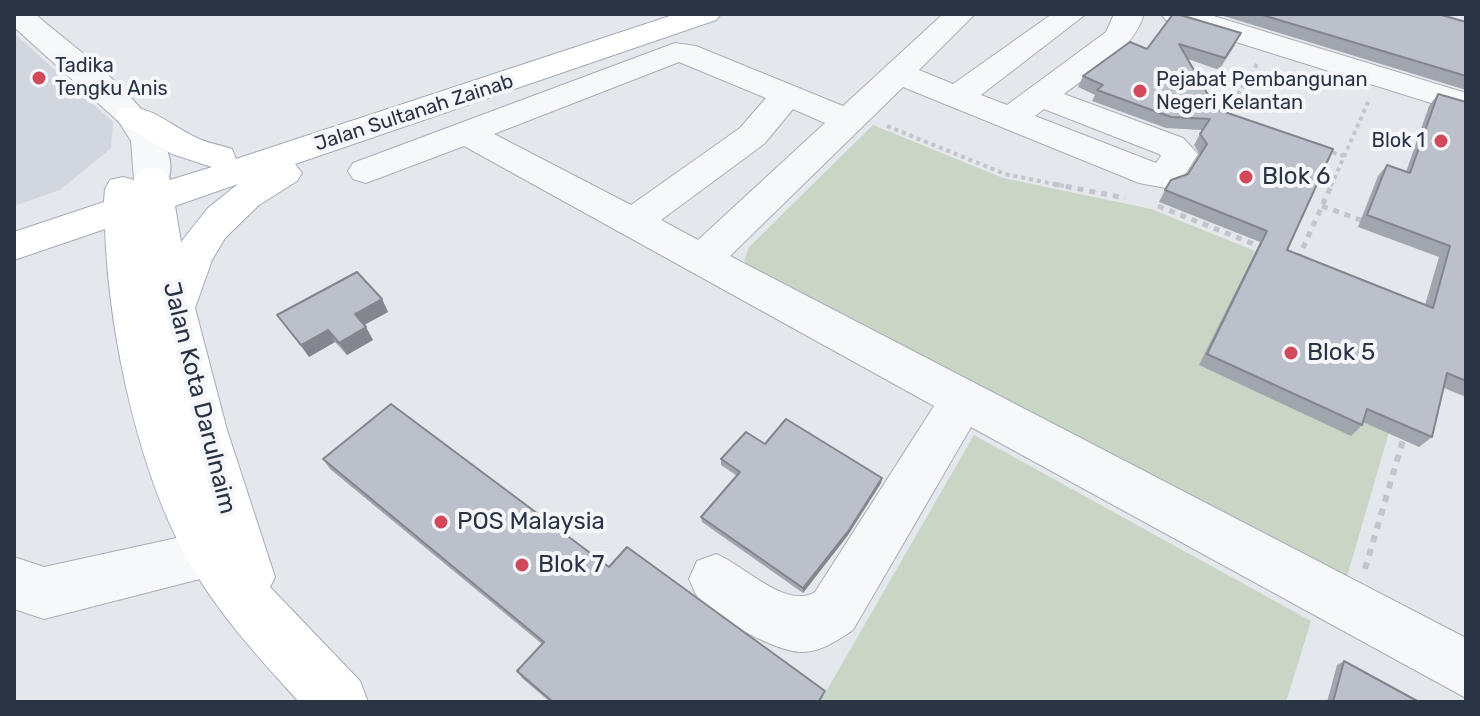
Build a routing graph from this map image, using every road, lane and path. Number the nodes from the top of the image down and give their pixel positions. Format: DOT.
graph roads {
  1 [pos="16,14"];
  2 [pos="654,14"];
  3 [pos="706,14"];
  4 [pos="960,14"];
  5 [pos="1071,14"];
  6 [pos="1129,14"];
  7 [pos="1176,14"];
  8 [pos="628,20"];
  9 [pos="1269,32"];
  10 [pos="897,73"];
  11 [pos="1380,77"];
  12 [pos="787,95"];
  13 [pos="1040,96"];
  14 [pos="956,97"];
  15 [pos="1466,104"];
  16 [pos="1211,109"];
  17 [pos="132,116"];
  18 [pos="852,117"];
  19 [pos="1011,118"];
  20 [pos="390,121"];
  21 [pos="466,133"];
  22 [pos="1314,146"];
  23 [pos="1344,156"];
  24 [pos="219,157"];
  25 [pos="366,171"];
  26 [pos="138,194"];
  27 [pos="1126,198"];
  28 [pos="1156,205"];
  29 [pos="1322,206"];
  30 [pos="633,222"];
  31 [pos="14,225"];
  32 [pos="1380,228"];
  33 [pos="14,248"];
  34 [pos="1269,249"];
  35 [pos="702,259"];
  36 [pos="1311,266"];
  37 [pos="153,307"];
  38 [pos="963,399"];
  39 [pos="1403,440"];
  40 [pos="213,554"];
  41 [pos="716,579"];
  42 [pos="14,583"];
  43 [pos="1354,609"];
  44 [pos="260,613"];
  45 [pos="1466,669"];
  46 [pos="339,702"];
  1 -- 17 [label="street"];
  2 -- 8 [label="main road, Jalan Sultanah Zainab"];
  3 -- 20 [label="main road, Jalan Sultanah Zainab"];
  4 -- 10 [label="street"];
  5 -- 14 [label="street"];
  6 -- 13 [label="street"];
  7 -- 9 [label="street"];
  8 -- 24 [label="main road, Jalan Sultanah Zainab"];
  9 -- 11 [label="street"];
  9 -- 16 [label="path"];
  10 -- 14 [label="street"];
  10 -- 18 [label="street"];
  11 -- 15 [label="street"];
  11 -- 23 [label="path"];
  12 -- 18 [label="street"];
  12 -- 21 [label="street"];
  12 -- 30 [label="street"];
  13 -- 19 [label="street"];
  13 -- 19 [label="street"];
  14 -- 19 [label="street"];
  17 -- 24 [label="main road"];
  17 -- 26 [label="street"];
  18 -- 27 [label="path"];
  18 -- 35 [label="street"];
  20 -- 26 [label="main road, Jalan Sultanah Zainab"];
  20 -- 37 [label="main road"];
  21 -- 25 [label="street"];
  21 -- 30 [label="street"];
  22 -- 23 [label="path"];
  23 -- 29 [label="path"];
  24 -- 26 [label="main road, Jalan Sultanah Zainab"];
  26 -- 31 [label="main road"];
  26 -- 33 [label="main road"];
  26 -- 37 [label="main road, Jalan Kota Darulnaim"];
  28 -- 34 [label="path"];
  29 -- 32 [label="path"];
  29 -- 36 [label="path"];
  30 -- 35 [label="street"];
  33 -- 37 [label="main road"];
  35 -- 38 [label="street"];
  37 -- 40 [label="main road, Jalan Kota Darulnaim"];
  37 -- 44 [label="main road, Jalan Kota Darulnaim"];
  38 -- 41 [label="street"];
  38 -- 43 [label="street"];
  39 -- 43 [label="path"];
  40 -- 42 [label="street"];
  40 -- 44 [label="main road, Jalan Kota Darulnaim"];
  43 -- 45 [label="street"];
  44 -- 46 [label="main road, Jalan Kota Darulnaim"];
}
